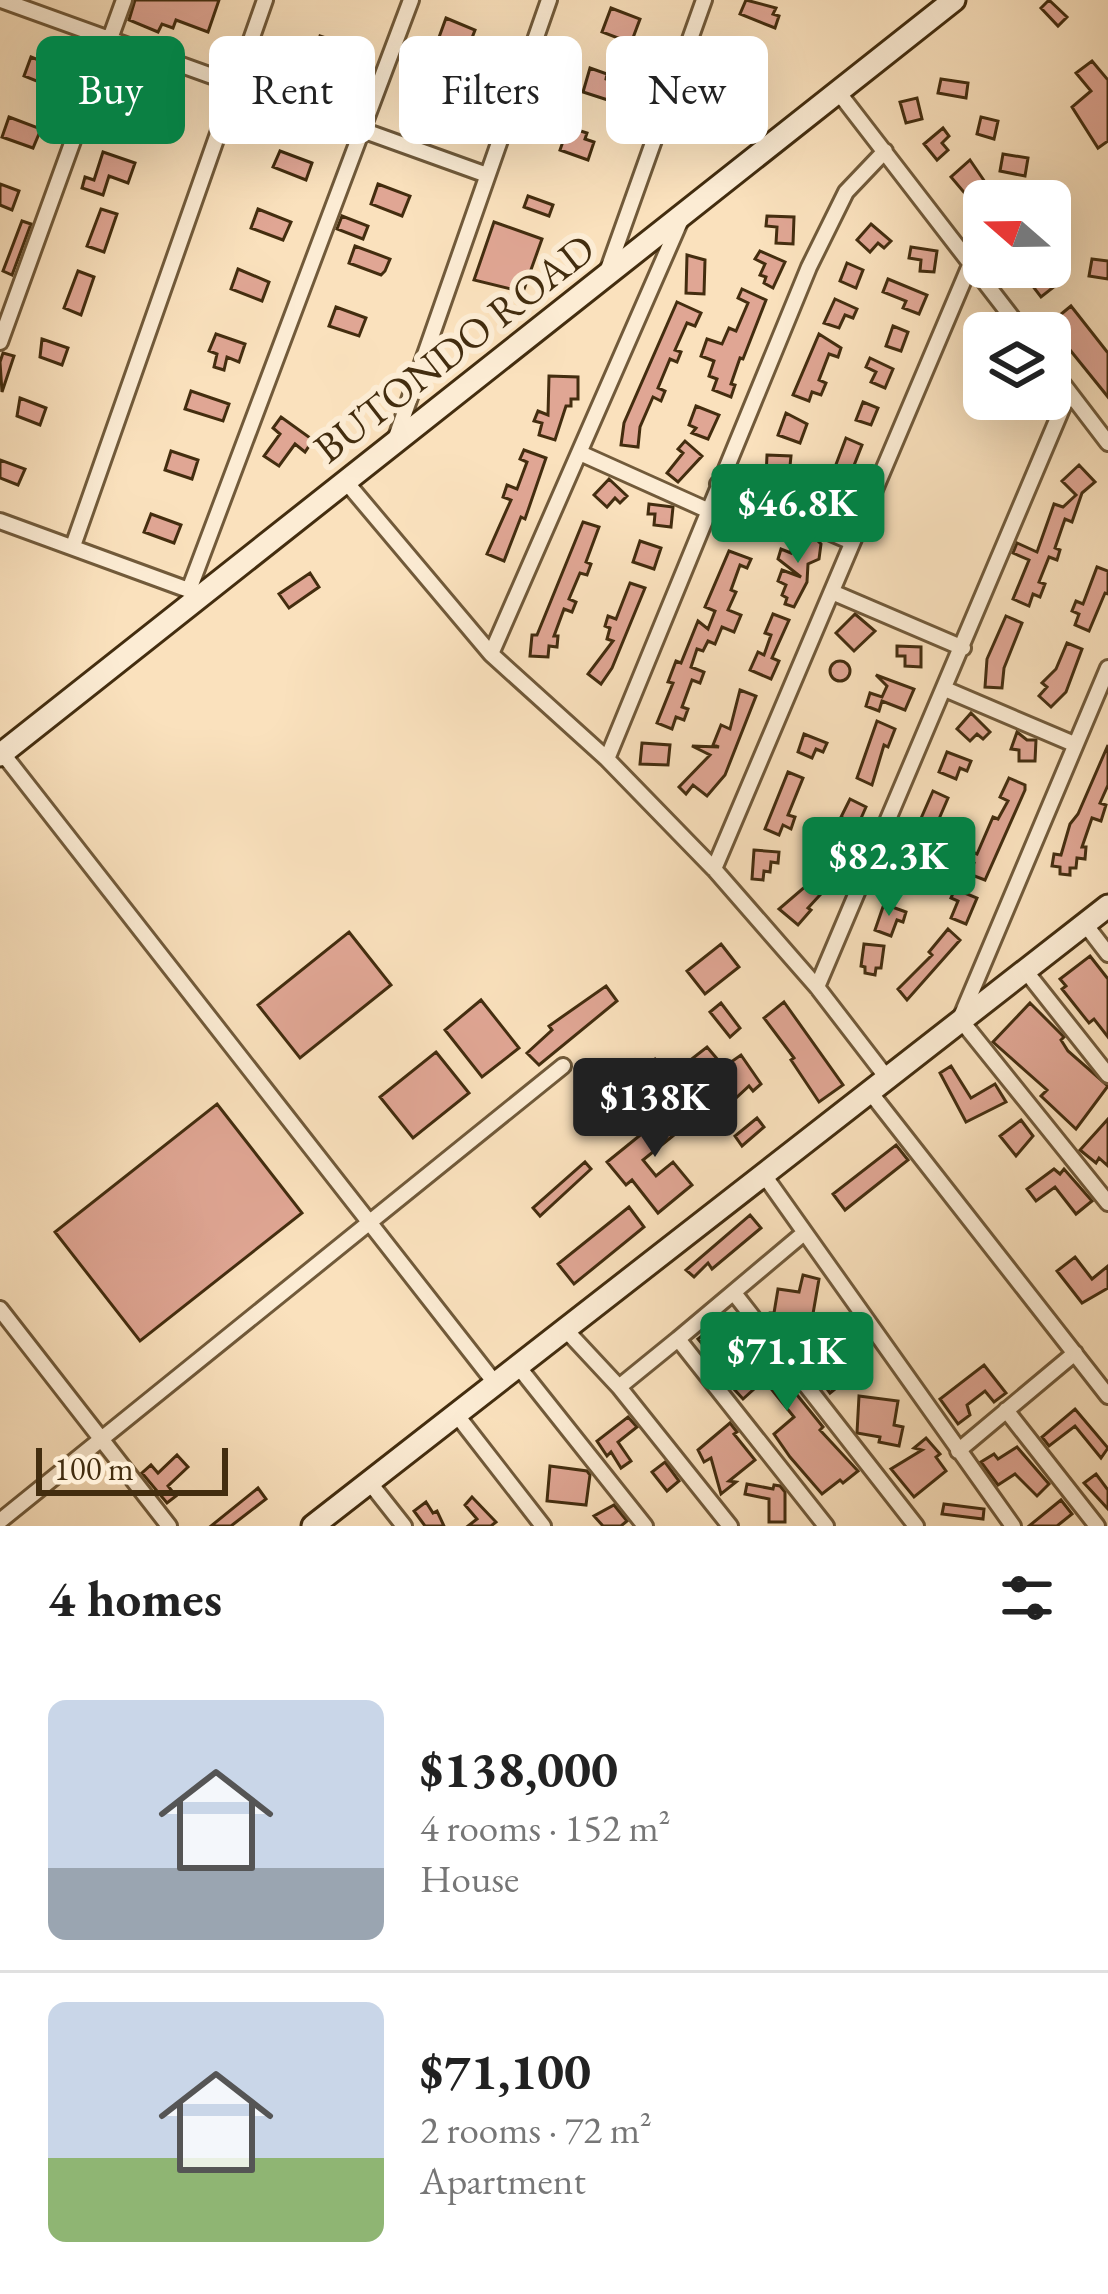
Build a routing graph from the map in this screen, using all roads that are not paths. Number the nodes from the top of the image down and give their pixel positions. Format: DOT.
graph roads {
  1 [pos="1,0"];
  2 [pos="124,0"];
  3 [pos="265,0"];
  4 [pos="412,0"];
  5 [pos="549,0"];
  6 [pos="704,0"];
  7 [pos="950,1"];
  8 [pos="102,36"];
  9 [pos="111,36"];
  10 [pos="252,36"];
  11 [pos="838,93"];
  12 [pos="375,102"];
  13 [pos="375,133"];
  14 [pos="72,144"];
  15 [pos="215,144"];
  16 [pos="359,144"];
  17 [pos="886,151"];
  18 [pos="488,175"];
  19 [pos="682,217"];
  20 [pos="963,252"];
  21 [pos="605,278"];
  22 [pos="963,281"];
  23 [pos="0,342"];
  24 [pos="1071,393"];
  25 [pos="1058,420"];
  26 [pos="1108,443"];
  27 [pos="392,446"];
  28 [pos="580,453"];
  29 [pos="347,483"];
  30 [pos="718,484"];
  31 [pos="707,510"];
  32 [pos="0,521"];
  33 [pos="852,542"];
  34 [pos="73,546"];
  35 [pos="194,592"];
  36 [pos="832,592"];
  37 [pos="963,648"];
  38 [pos="491,654"];
  39 [pos="1108,668"];
  40 [pos="945,689"];
  41 [pos="1075,744"];
  42 [pos="1,752"];
  43 [pos="608,760"];
  44 [pos="714,869"];
  45 [pos="1108,906"];
  46 [pos="1085,924"];
  47 [pos="1108,954"];
  48 [pos="1024,968"];
  49 [pos="817,987"];
  50 [pos="960,1019"];
  51 [pos="562,1066"];
  52 [pos="1108,1075"];
  53 [pos="879,1085"];
  54 [pos="764,1175"];
  55 [pos="1108,1202"];
  56 [pos="367,1221"];
  57 [pos="804,1233"];
  58 [pos="734,1293"];
  59 [pos="0,1309"];
  60 [pos="565,1328"];
  61 [pos="678,1339"];
  62 [pos="1075,1353"];
  63 [pos="517,1365"];
  64 [pos="495,1383"];
  65 [pos="619,1387"];
  66 [pos="1108,1396"];
  67 [pos="1006,1410"];
  68 [pos="456,1414"];
  69 [pos="103,1440"];
  70 [pos="958,1451"];
  71 [pos="370,1483"];
  72 [pos="0,1521"];
  73 [pos="316,1525"];
  74 [pos="169,1526"];
  75 [pos="404,1526"];
  76 [pos="543,1526"];
  77 [pos="645,1526"];
  78 [pos="730,1526"];
  79 [pos="826,1526"];
  80 [pos="916,1526"];
  81 [pos="1013,1526"];
  82 [pos="1097,1526"];
  1 -- 8 [label="street"];
  2 -- 9 [label="street"];
  3 -- 10 [label="street"];
  4 -- 12 [label="street"];
  5 -- 18 [label="street"];
  6 -- 21 [label="street"];
  7 -- 11 [label="street, BUTONDO ROAD"];
  11 -- 17 [label="street"];
  11 -- 19 [label="street, BUTONDO ROAD"];
  13 -- 18 [label="street"];
  14 -- 23 [label="street"];
  15 -- 34 [label="street"];
  16 -- 35 [label="street"];
  17 -- 20 [label="street"];
  17 -- 30 [label="street"];
  18 -- 27 [label="street"];
  19 -- 21 [label="street, BUTONDO ROAD"];
  19 -- 28 [label="street"];
  21 -- 27 [label="street, BUTONDO ROAD"];
  22 -- 33 [label="street"];
  24 -- 26 [label="street"];
  25 -- 37 [label="street"];
  27 -- 29 [label="street, BUTONDO ROAD"];
  28 -- 31 [label="street"];
  28 -- 38 [label="street"];
  29 -- 35 [label="street, BUTONDO ROAD"];
  29 -- 38 [label="street"];
  30 -- 31 [label="street"];
  30 -- 33 [label="street"];
  31 -- 43 [label="street"];
  32 -- 34 [label="street"];
  33 -- 36 [label="street"];
  34 -- 35 [label="street"];
  35 -- 42 [label="street, BUTONDO ROAD"];
  36 -- 37 [label="street"];
  36 -- 44 [label="street"];
  37 -- 40 [label="street"];
  38 -- 43 [label="street"];
  39 -- 41 [label="street"];
  40 -- 41 [label="street"];
  40 -- 49 [label="street"];
  41 -- 50 [label="street"];
  42 -- 56 [label="street"];
  43 -- 44 [label="street"];
  44 -- 49 [label="street"];
  45 -- 46 [label="street"];
  46 -- 47 [label="street"];
  46 -- 48 [label="street"];
  48 -- 50 [label="street"];
  48 -- 52 [label="street"];
  49 -- 53 [label="street"];
  50 -- 53 [label="street"];
  50 -- 55 [label="street"];
  51 -- 56 [label="street"];
  53 -- 54 [label="street"];
  53 -- 62 [label="street"];
  54 -- 57 [label="street"];
  54 -- 60 [label="street"];
  56 -- 64 [label="street"];
  56 -- 69 [label="street"];
  57 -- 58 [label="street"];
  57 -- 70 [label="street"];
  58 -- 61 [label="street"];
  58 -- 80 [label="street"];
  59 -- 69 [label="street"];
  60 -- 63 [label="street"];
  60 -- 65 [label="street"];
  61 -- 65 [label="street"];
  61 -- 79 [label="street"];
  62 -- 66 [label="street"];
  62 -- 67 [label="street"];
  63 -- 64 [label="street"];
  63 -- 77 [label="street"];
  64 -- 68 [label="street"];
  65 -- 78 [label="street"];
  67 -- 70 [label="street"];
  67 -- 82 [label="street"];
  68 -- 71 [label="street"];
  68 -- 76 [label="street"];
  69 -- 72 [label="street"];
  69 -- 74 [label="street"];
  70 -- 81 [label="street"];
  71 -- 73 [label="street"];
  71 -- 75 [label="street"];
}
